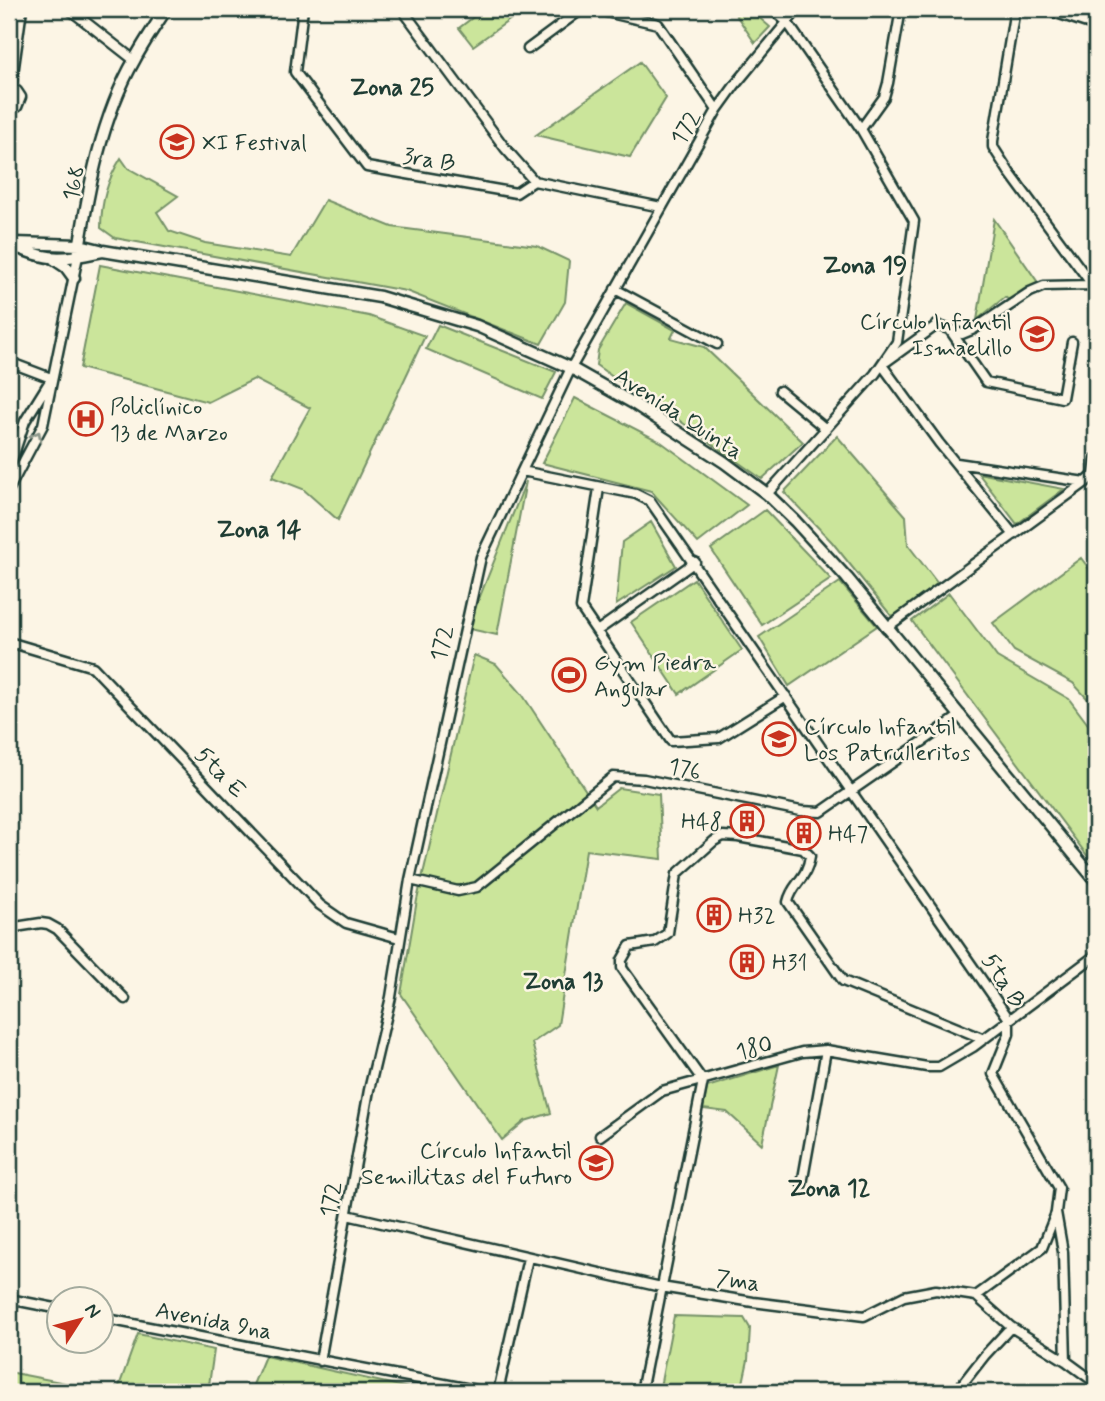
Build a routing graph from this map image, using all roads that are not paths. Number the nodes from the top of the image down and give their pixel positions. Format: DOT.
graph roads {
  1 [pos="22,9"];
  2 [pos="69,9"];
  3 [pos="166,9"];
  4 [pos="303,9"];
  5 [pos="402,9"];
  6 [pos="582,9"];
  7 [pos="593,9"];
  8 [pos="772,9"];
  9 [pos="798,9"];
  10 [pos="901,9"];
  11 [pos="1015,9"];
  12 [pos="1044,9"];
  13 [pos="787,22"];
  14 [pos="1096,26"];
  15 [pos="528,49"];
  16 [pos="134,60"];
  17 [pos="10,88"];
  18 [pos="9,110"];
  19 [pos="717,110"];
  20 [pos="861,129"];
  21 [pos="534,181"];
  22 [pos="661,207"];
  23 [pos="9,244"];
  24 [pos="79,251"];
  25 [pos="54,259"];
  26 [pos="74,278"];
  27 [pos="1094,288"];
  28 [pos="615,289"];
  29 [pos="950,330"];
  30 [pos="1072,342"];
  31 [pos="718,344"];
  32 [pos="9,362"];
  33 [pos="881,365"];
  34 [pos="571,368"];
  35 [pos="51,378"];
  36 [pos="780,391"];
  37 [pos="825,429"];
  38 [pos="1096,458"];
  39 [pos="957,463"];
  40 [pos="9,469"];
  41 [pos="522,471"];
  42 [pos="1095,477"];
  43 [pos="1086,482"];
  44 [pos="599,488"];
  45 [pos="9,489"];
  46 [pos="767,494"];
  47 [pos="1014,535"];
  48 [pos="695,562"];
  49 [pos="886,628"];
  50 [pos="597,631"];
  51 [pos="9,642"];
  52 [pos="786,696"];
  53 [pos="961,715"];
  54 [pos="851,790"];
  55 [pos="410,880"];
  56 [pos="1096,881"];
  57 [pos="9,928"];
  58 [pos="399,938"];
  59 [pos="1096,955"];
  60 [pos="125,999"];
  61 [pos="1009,1019"];
  62 [pos="984,1039"];
  63 [pos="826,1050"];
  64 [pos="703,1081"];
  65 [pos="600,1136"];
  66 [pos="802,1184"];
  67 [pos="1056,1212"];
  68 [pos="347,1215"];
  69 [pos="528,1258"];
  70 [pos="661,1287"];
  71 [pos="976,1296"];
  72 [pos="9,1299"];
  73 [pos="46,1306"];
  74 [pos="116,1321"];
  75 [pos="1011,1327"];
  76 [pos="320,1361"];
  77 [pos="1066,1361"];
  78 [pos="1096,1383"];
  79 [pos="486,1392"];
  80 [pos="498,1392"];
  81 [pos="641,1392"];
  82 [pos="956,1392"];
  1 -- 17 [label="street"];
  2 -- 16 [label="street"];
  3 -- 16 [label="main road, 168"];
  4 -- 21 [label="street, 3ra B"];
  5 -- 21 [label="street"];
  6 -- 15 [label="street"];
  7 -- 19 [label="street"];
  8 -- 13 [label="street"];
  9 -- 13 [label="street, 172"];
  10 -- 20 [label="street"];
  11 -- 27 [label="street"];
  12 -- 14 [label="street"];
  13 -- 19 [label="street, 172"];
  13 -- 20 [label="street"];
  16 -- 24 [label="main road, 168"];
  17 -- 18 [label="street"];
  19 -- 22 [label="street, 172"];
  20 -- 33 [label="street"];
  21 -- 22 [label="street, 3ra B"];
  22 -- 28 [label="street, 172"];
  23 -- 24 [label="main road"];
  23 -- 25 [label="main road"];
  24 -- 25 [label="main road"];
  24 -- 26 [label="street, 168"];
  24 -- 34 [label="main road, Avenida Quinta"];
  25 -- 26 [label="main road"];
  26 -- 35 [label="street, 168"];
  27 -- 29 [label="street"];
  28 -- 31 [label="street"];
  28 -- 34 [label="street, 172"];
  29 -- 30 [label="street"];
  29 -- 33 [label="street"];
  32 -- 35 [label="street"];
  33 -- 37 [label="street"];
  33 -- 39 [label="street"];
  34 -- 41 [label="street, 172"];
  34 -- 46 [label="main road, Avenida Quinta"];
  35 -- 40 [label="street, 168"];
  45 -- 35 [label="street, 168, one-way"];
  36 -- 37 [label="street"];
  37 -- 46 [label="street"];
  38 -- 42 [label="street"];
  39 -- 43 [label="street"];
  39 -- 47 [label="street"];
  41 -- 44 [label="street, 5ta B"];
  41 -- 55 [label="street, 172"];
  42 -- 43 [label="street"];
  43 -- 47 [label="street"];
  44 -- 48 [label="street, 5ta B"];
  44 -- 50 [label="street"];
  46 -- 49 [label="main road, Avenida Quinta"];
  47 -- 49 [label="street"];
  48 -- 50 [label="street"];
  48 -- 52 [label="street, 5ta B"];
  49 -- 53 [label="main road, Avenida Quinta"];
  50 -- 52 [label="street"];
  51 -- 58 [label="street, 5ta E"];
  52 -- 54 [label="street, 5ta B"];
  53 -- 54 [label="street, 176"];
  53 -- 56 [label="main road, Avenida Quinta"];
  54 -- 55 [label="street, 176"];
  54 -- 61 [label="street, 5ta B"];
  55 -- 58 [label="street, 172"];
  57 -- 60 [label="street"];
  58 -- 68 [label="street, 172"];
  59 -- 61 [label="street, 180"];
  61 -- 62 [label="street, 180"];
  61 -- 67 [label="street, 5ta B"];
  62 -- 63 [label="street, 180"];
  62 -- 64 [label="street"];
  63 -- 64 [label="street, 180"];
  63 -- 66 [label="street"];
  64 -- 65 [label="street, 180"];
  64 -- 70 [label="street"];
  67 -- 71 [label="street"];
  67 -- 77 [label="street, 5ta B"];
  68 -- 69 [label="street, 7ma"];
  68 -- 76 [label="street, 172"];
  69 -- 70 [label="street, 7ma"];
  69 -- 80 [label="street"];
  70 -- 71 [label="street, 7ma"];
  70 -- 81 [label="street"];
  71 -- 75 [label="street"];
  72 -- 73 [label="street"];
  74 -- 76 [label="street, Avenida 9na"];
  75 -- 77 [label="street"];
  75 -- 82 [label="street"];
  76 -- 79 [label="street, Avenida 9na"];
  77 -- 78 [label="street"];
}
